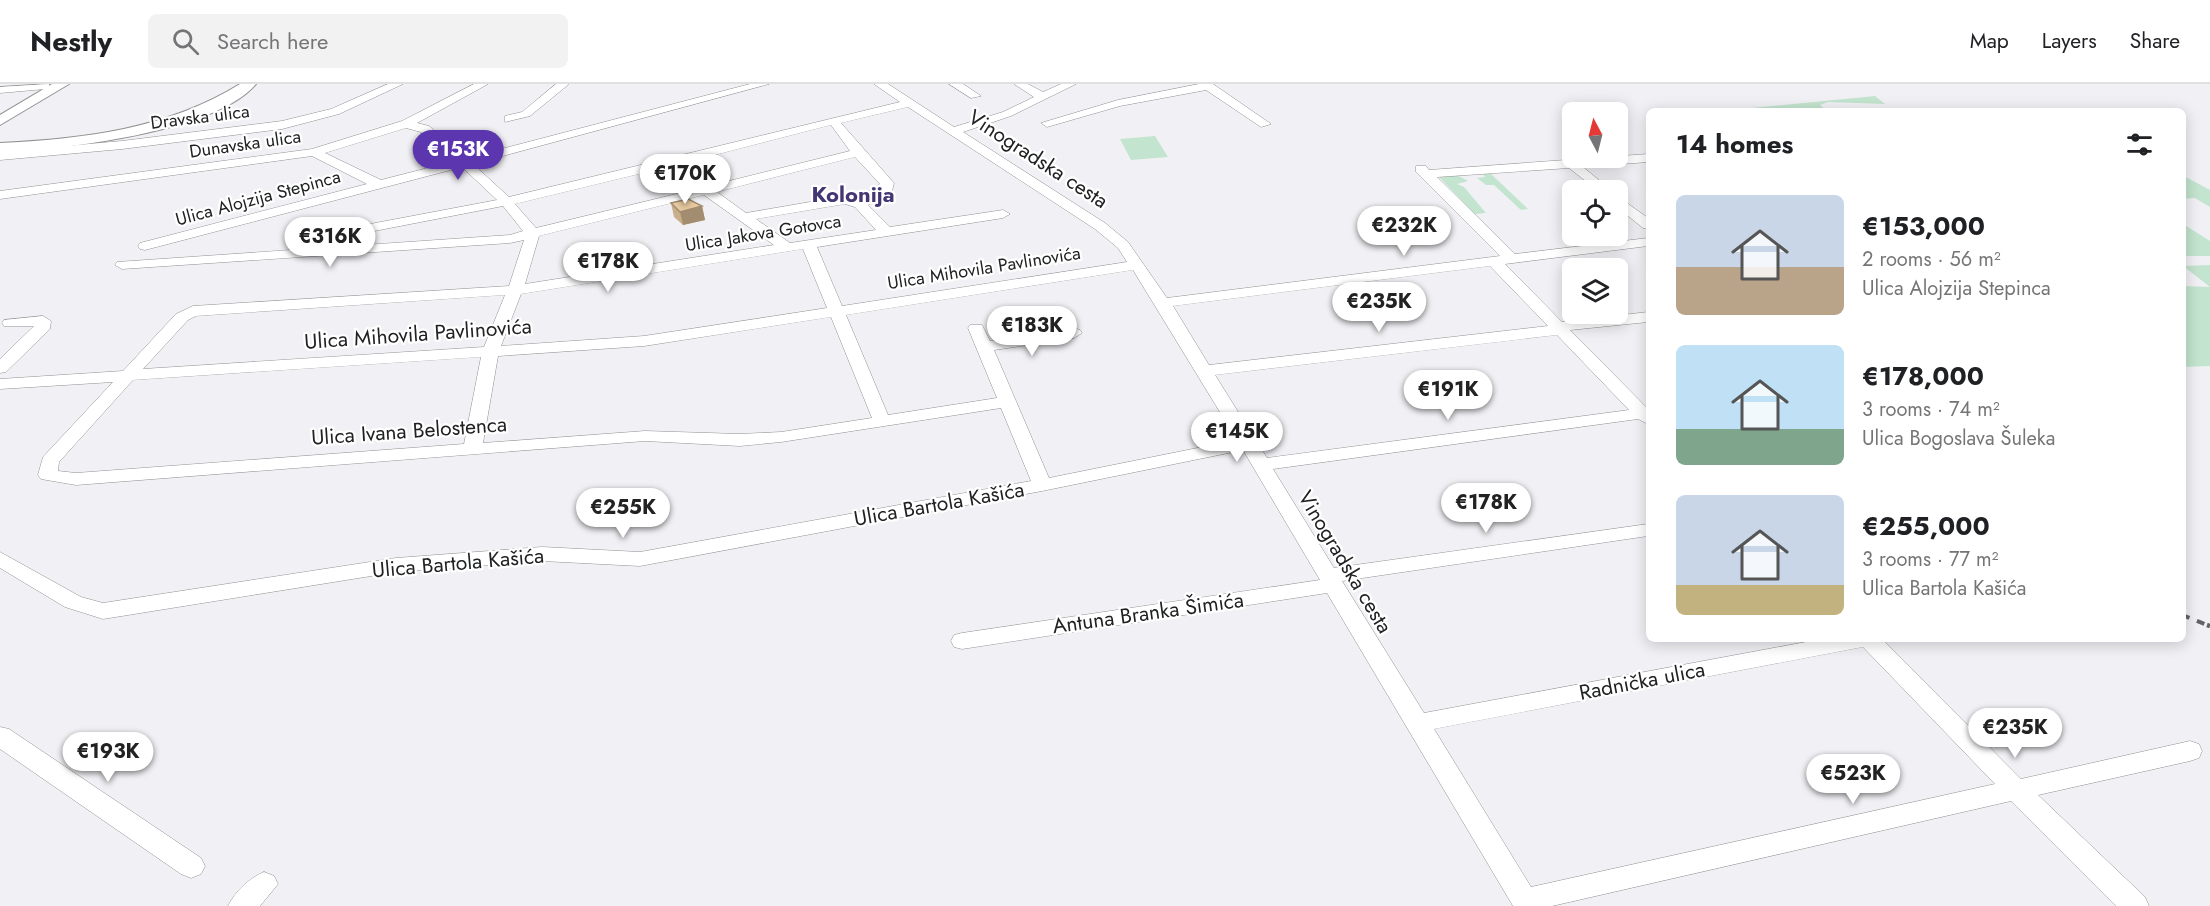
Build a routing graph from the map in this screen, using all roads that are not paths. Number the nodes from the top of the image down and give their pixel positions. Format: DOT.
graph roads {
  1 [pos="62,84"];
  2 [pos="249,84"];
  3 [pos="397,84"];
  4 [pos="482,84"];
  5 [pos="563,84"];
  6 [pos="763,84"];
  7 [pos="880,84"];
  8 [pos="955,84"];
  9 [pos="1020,84"];
  10 [pos="1070,84"];
  11 [pos="1207,85"];
  12 [pos="45,86"];
  13 [pos="0,90"];
  14 [pos="975,96"];
  15 [pos="1043,98"];
  16 [pos="910,103"];
  17 [pos="509,119"];
  18 [pos="0,120"];
  19 [pos="833,120"];
  20 [pos="1047,123"];
  21 [pos="406,124"];
  22 [pos="1265,124"];
  23 [pos="953,131"];
  24 [pos="0,148"];
  25 [pos="314,152"];
  26 [pos="858,153"];
  27 [pos="0,156"];
  28 [pos="1646,158"];
  29 [pos="674,160"];
  30 [pos="1628,160"];
  31 [pos="465,163"];
  32 [pos="1562,164"];
  33 [pos="1577,168"];
  34 [pos="1592,180"];
  35 [pos="380,185"];
  36 [pos="708,192"];
  37 [pos="0,195"];
  38 [pos="506,201"];
  39 [pos="860,204"];
  40 [pos="1628,209"];
  41 [pos="1004,214"];
  42 [pos="745,217"];
  43 [pos="1646,223"];
  44 [pos="533,234"];
  45 [pos="888,234"];
  46 [pos="328,236"];
  47 [pos="1646,242"];
  48 [pos="145,246"];
  49 [pos="809,246"];
  50 [pos="789,249"];
  51 [pos="1513,261"];
  52 [pos="1496,263"];
  53 [pos="1137,264"];
  54 [pos="122,265"];
  55 [pos="515,290"];
  56 [pos="1163,303"];
  57 [pos="206,310"];
  58 [pos="836,310"];
  59 [pos="1646,317"];
  60 [pos="10,323"];
  61 [pos="976,328"];
  62 [pos="1559,328"];
  63 [pos="1074,333"];
  64 [pos="984,347"];
  65 [pos="490,352"];
  66 [pos="0,368"];
  67 [pos="1203,371"];
  68 [pos="130,375"];
  69 [pos="0,384"];
  70 [pos="1007,402"];
  71 [pos="1646,416"];
  72 [pos="882,421"];
  73 [pos="1246,444"];
  74 [pos="473,448"];
  75 [pos="1259,465"];
  76 [pos="1042,485"];
  77 [pos="1646,530"];
  78 [pos="0,559"];
  79 [pos="1331,581"];
  80 [pos="962,641"];
  81 [pos="1850,642"];
  82 [pos="1869,642"];
  83 [pos="1418,723"];
  84 [pos="0,736"];
  85 [pos="2190,751"];
  86 [pos="2017,791"];
  87 [pos="191,866"];
  88 [pos="264,884"];
  89 [pos="1526,903"];
  90 [pos="242,906"];
  91 [pos="2135,906"];
  1 -- 18 [label="main road"];
  2 -- 24 [label="main road"];
  3 -- 27 [label="street, Dravska ulica"];
  4 -- 21 [label="street, Dunavska ulica"];
  5 -- 17 [label="street"];
  6 -- 31 [label="street, Ulica Alojzija Stepinca"];
  7 -- 16 [label="street, Vinogradska cesta"];
  8 -- 14 [label="street"];
  9 -- 15 [label="street"];
  10 -- 15 [label="street"];
  11 -- 20 [label="street"];
  11 -- 22 [label="street"];
  12 -- 13 [label="street"];
  15 -- 23 [label="street"];
  16 -- 19 [label="street"];
  16 -- 23 [label="street, Vinogradska cesta"];
  19 -- 26 [label="street"];
  19 -- 29 [label="street"];
  21 -- 25 [label="street, Dunavska ulica"];
  21 -- 31 [label="street"];
  23 -- 53 [label="street, Vinogradska cesta"];
  25 -- 35 [label="street, Ulica Alojzija Stepinca"];
  25 -- 37 [label="street, Dunavska ulica"];
  26 -- 36 [label="street"];
  26 -- 39 [label="street"];
  28 -- 30 [label="street"];
  29 -- 36 [label="street"];
  29 -- 38 [label="street"];
  31 -- 35 [label="street, Ulica Alojzija Stepinca"];
  31 -- 38 [label="street"];
  32 -- 51 [label="street"];
  33 -- 34 [label="street"];
  35 -- 48 [label="street, Ulica Alojzija Stepinca"];
  36 -- 42 [label="street"];
  36 -- 44 [label="street"];
  38 -- 44 [label="street"];
  38 -- 46 [label="street"];
  39 -- 42 [label="street"];
  39 -- 45 [label="street"];
  40 -- 43 [label="street"];
  41 -- 45 [label="street, Ulica Jakova Gotovca"];
  42 -- 50 [label="street"];
  44 -- 54 [label="street"];
  44 -- 55 [label="street"];
  45 -- 49 [label="street, Ulica Jakova Gotovca"];
  47 -- 51 [label="street"];
  49 -- 50 [label="street, Ulica Jakova Gotovca"];
  49 -- 58 [label="street"];
  50 -- 55 [label="street, Ulica Jakova Gotovca"];
  51 -- 52 [label="street"];
  52 -- 56 [label="street"];
  52 -- 62 [label="street"];
  53 -- 56 [label="street, Vinogradska cesta"];
  53 -- 58 [label="street, Ulica Mihovila Pavlinovića"];
  55 -- 57 [label="street, Ulica Jakova Gotovca"];
  55 -- 65 [label="street"];
  56 -- 67 [label="street, Vinogradska cesta"];
  57 -- 68 [label="street, Ulica Ivana Belostenca"];
  58 -- 65 [label="street, Ulica Mihovila Pavlinovića"];
  58 -- 72 [label="street"];
  59 -- 62 [label="street"];
  60 -- 66 [label="street"];
  61 -- 64 [label="street"];
  62 -- 67 [label="street"];
  62 -- 71 [label="street"];
  63 -- 64 [label="street"];
  64 -- 70 [label="street"];
  65 -- 68 [label="street, Ulica Mihovila Pavlinovića"];
  65 -- 74 [label="street"];
  67 -- 73 [label="street, Vinogradska cesta"];
  68 -- 69 [label="street, Ulica Mihovila Pavlinovića"];
  68 -- 74 [label="street, Ulica Ivana Belostenca"];
  70 -- 72 [label="street, Ulica Ivana Belostenca"];
  70 -- 76 [label="street"];
  71 -- 75 [label="street"];
  72 -- 74 [label="street, Ulica Ivana Belostenca"];
  73 -- 75 [label="street, Vinogradska cesta"];
  73 -- 76 [label="street, Ulica Bartola Kašića"];
  75 -- 79 [label="street, Vinogradska cesta"];
  76 -- 78 [label="street, Ulica Bartola Kašića"];
  77 -- 79 [label="street, Antuna Branka Šimića"];
  79 -- 80 [label="street, Antuna Branka Šimića"];
  79 -- 83 [label="street, Vinogradska cesta"];
  81 -- 83 [label="street, Radnička ulica"];
  82 -- 86 [label="street"];
  83 -- 89 [label="street, Vinogradska cesta"];
  84 -- 87 [label="street"];
  85 -- 86 [label="street"];
  86 -- 89 [label="street"];
  86 -- 91 [label="street"];
  88 -- 90 [label="street"];
}
